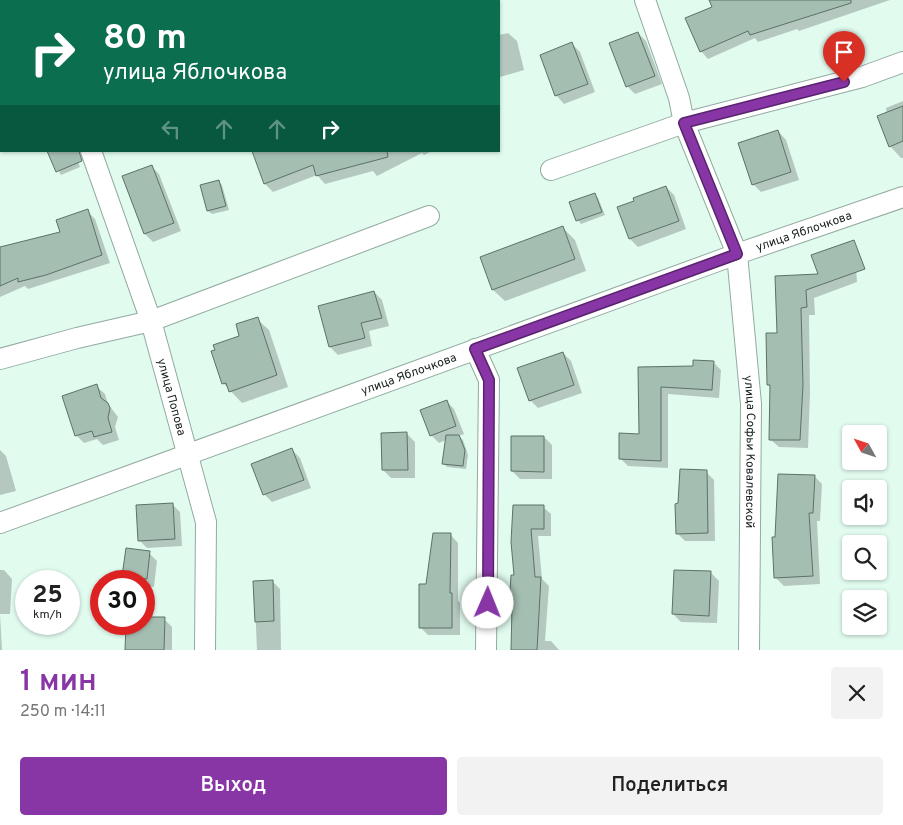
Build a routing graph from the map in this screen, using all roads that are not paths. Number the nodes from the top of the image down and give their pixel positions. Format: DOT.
graph roads {
  1 [pos="645,0"];
  2 [pos="903,62"];
  3 [pos="684,123"];
  4 [pos="91,152"];
  5 [pos="551,170"];
  6 [pos="903,197"];
  7 [pos="430,216"];
  8 [pos="737,254"];
  9 [pos="151,321"];
  10 [pos="475,349"];
  11 [pos="0,360"];
  12 [pos="189,454"];
  13 [pos="0,522"];
  14 [pos="205,650"];
  15 [pos="486,650"];
  16 [pos="749,650"];
  1 -- 3 [label="street, улица Софьи Ковалевской"];
  2 -- 3 [label="street"];
  3 -- 5 [label="street"];
  3 -- 8 [label="street, улица Софьи Ковалевской"];
  4 -- 9 [label="street, улица Попова"];
  6 -- 8 [label="street, улица Яблочкова"];
  7 -- 9 [label="street"];
  8 -- 10 [label="street, улица Яблочкова"];
  8 -- 16 [label="street, улица Софьи Ковалевской"];
  9 -- 11 [label="street"];
  9 -- 12 [label="street, улица Попова"];
  10 -- 12 [label="street, улица Яблочкова"];
  10 -- 15 [label="street"];
  12 -- 13 [label="street, улица Яблочкова"];
  12 -- 14 [label="street, улица Попова"];
}
